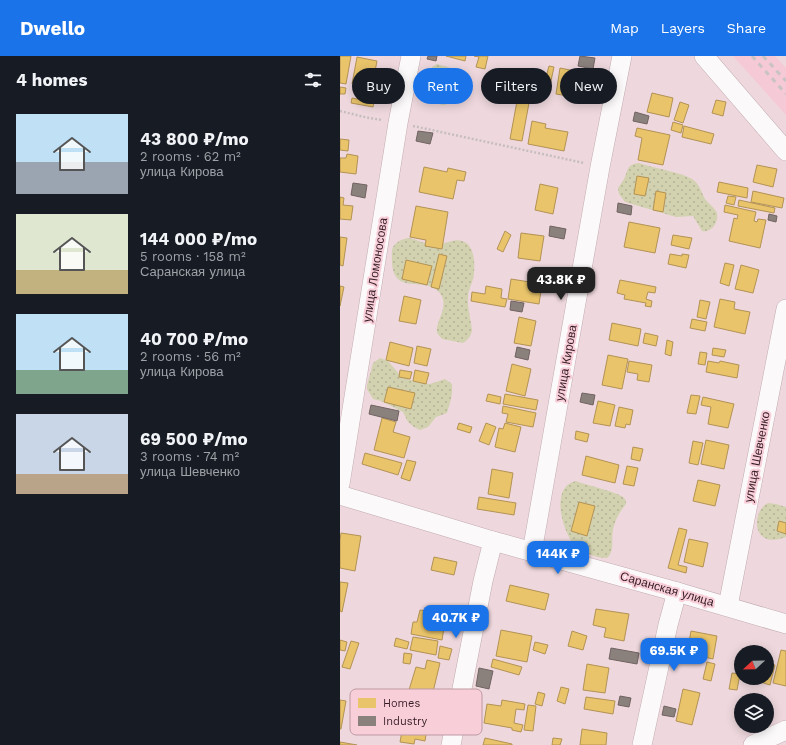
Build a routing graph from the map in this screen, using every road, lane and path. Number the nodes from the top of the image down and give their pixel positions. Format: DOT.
graph roads {
  1 [pos="411,56"];
  2 [pos="622,56"];
  3 [pos="704,56"];
  4 [pos="340,111"];
  5 [pos="398,122"];
  6 [pos="786,151"];
  7 [pos="600,167"];
  8 [pos="786,309"];
  9 [pos="340,484"];
  10 [pos="340,495"];
  11 [pos="493,541"];
  12 [pos="532,552"];
  13 [pos="677,592"];
  14 [pos="728,606"];
  15 [pos="786,624"];
  16 [pos="462,689"];
  17 [pos="786,730"];
  18 [pos="453,735"];
  19 [pos="451,745"];
  20 [pos="642,745"];
  21 [pos="753,745"];
  1 -- 5 [label="street, улица Ломоносова"];
  2 -- 7 [label="street, улица Кирова"];
  3 -- 6 [label="street"];
  4 -- 5 [label="path"];
  5 -- 7 [label="path"];
  5 -- 9 [label="street, улица Ломоносова"];
  7 -- 12 [label="street, улица Кирова"];
  8 -- 14 [label="street, улица Шевченко"];
  10 -- 11 [label="street, Саранская улица"];
  11 -- 12 [label="street, Саранская улица"];
  11 -- 16 [label="street"];
  12 -- 13 [label="street, Саранская улица"];
  13 -- 14 [label="street, Саранская улица"];
  13 -- 20 [label="street"];
  14 -- 15 [label="street, Саранская улица"];
  17 -- 21 [label="street"];
  18 -- 19 [label="street"];
}
